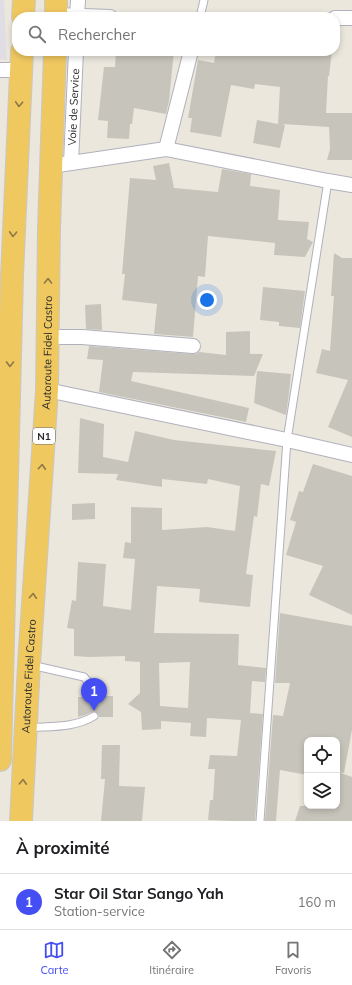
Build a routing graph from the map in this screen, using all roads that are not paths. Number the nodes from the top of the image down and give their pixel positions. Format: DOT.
graph roads {
  1 [pos="24,0"];
  2 [pos="78,0"];
  3 [pos="204,0"];
  4 [pos="23,12"];
  5 [pos="66,12"];
  6 [pos="201,12"];
  7 [pos="340,18"];
  8 [pos="352,18"];
  9 [pos="55,56"];
  10 [pos="75,56"];
  11 [pos="190,56"];
  12 [pos="14,64"];
  13 [pos="166,149"];
  14 [pos="61,165"];
  15 [pos="328,181"];
  16 [pos="352,184"];
  17 [pos="6,276"];
  18 [pos="48,337"];
  19 [pos="193,346"];
  20 [pos="47,390"];
  21 [pos="4,394"];
  22 [pos="287,440"];
  23 [pos="352,455"];
  24 [pos="29,664"];
  25 [pos="94,696"];
  26 [pos="94,716"];
  27 [pos="26,728"];
  28 [pos="0,760"];
  29 [pos="21,821"];
  30 [pos="260,821"];
  1 -- 4 [label="highway"];
  2 -- 5 [label="street"];
  3 -- 6 [label="lane"];
  7 -- 8 [label="street"];
  9 -- 14 [label="highway, Autoroute Fidel Castro / N1"];
  10 -- 14 [label="street, Voie de Service"];
  11 -- 13 [label="street"];
  12 -- 17 [label="highway, one-way"];
  13 -- 14 [label="street"];
  13 -- 15 [label="street"];
  18 -- 14 [label="highway, Autoroute Fidel Castro / N1, one-way"];
  15 -- 16 [label="street"];
  15 -- 22 [label="lane"];
  17 -- 21 [label="highway, one-way"];
  18 -- 19 [label="street"];
  18 -- 20 [label="highway, Autoroute Fidel Castro / N1"];
  20 -- 22 [label="street"];
  24 -- 20 [label="highway, Autoroute Fidel Castro / N1, one-way"];
  21 -- 28 [label="highway"];
  22 -- 23 [label="street"];
  22 -- 30 [label="lane"];
  24 -- 25 [label="lane"];
  24 -- 27 [label="highway, Autoroute Fidel Castro / N1"];
  26 -- 27 [label="lane"];
  29 -- 27 [label="highway, Autoroute Fidel Castro / N1, one-way"];
}
